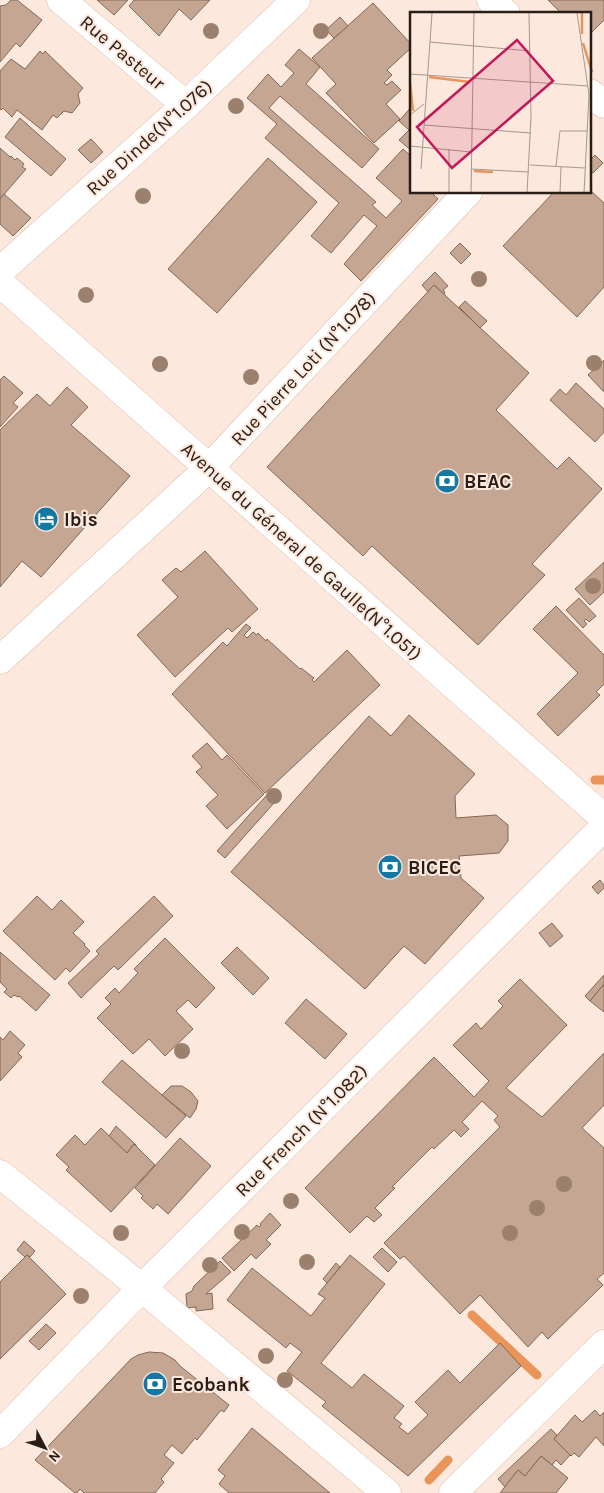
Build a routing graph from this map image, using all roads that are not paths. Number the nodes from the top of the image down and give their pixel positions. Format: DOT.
graph roads {
  1 [pos="61,0"];
  2 [pos="296,0"];
  3 [pos="491,0"];
  4 [pos="504,12"];
  5 [pos="592,95"];
  6 [pos="604,104"];
  7 [pos="186,105"];
  8 [pos="466,194"];
  9 [pos="0,272"];
  10 [pos="0,283"];
  11 [pos="209,468"];
  12 [pos="0,660"];
  13 [pos="604,818"];
  14 [pos="604,827"];
  15 [pos="0,1174"];
  16 [pos="142,1288"];
  17 [pos="604,1344"];
  18 [pos="0,1434"];
  19 [pos="387,1493"];
  20 [pos="453,1493"];
  1 -- 7 [label="street, Rue Pasteur"];
  2 -- 7 [label="street, Rue Dinde(N°1.076)"];
  3 -- 4 [label="street"];
  5 -- 6 [label="street"];
  7 -- 9 [label="street, Rue Dinde(N°1.076)"];
  8 -- 11 [label="street, Rue Pierre Loti (N°1.078)"];
  10 -- 11 [label="street, Avenue du Géneral de Gaulle(N°1.051)"];
  11 -- 12 [label="street, Rue Pierre Loti (N°1.078)"];
  11 -- 13 [label="street, Avenue du Géneral de Gaulle(N°1.051)"];
  14 -- 16 [label="street, Rue French (N°1.082)"];
  15 -- 16 [label="street"];
  16 -- 18 [label="street, Rue French (N°1.082)"];
  16 -- 19 [label="street"];
  17 -- 20 [label="street"];
}
